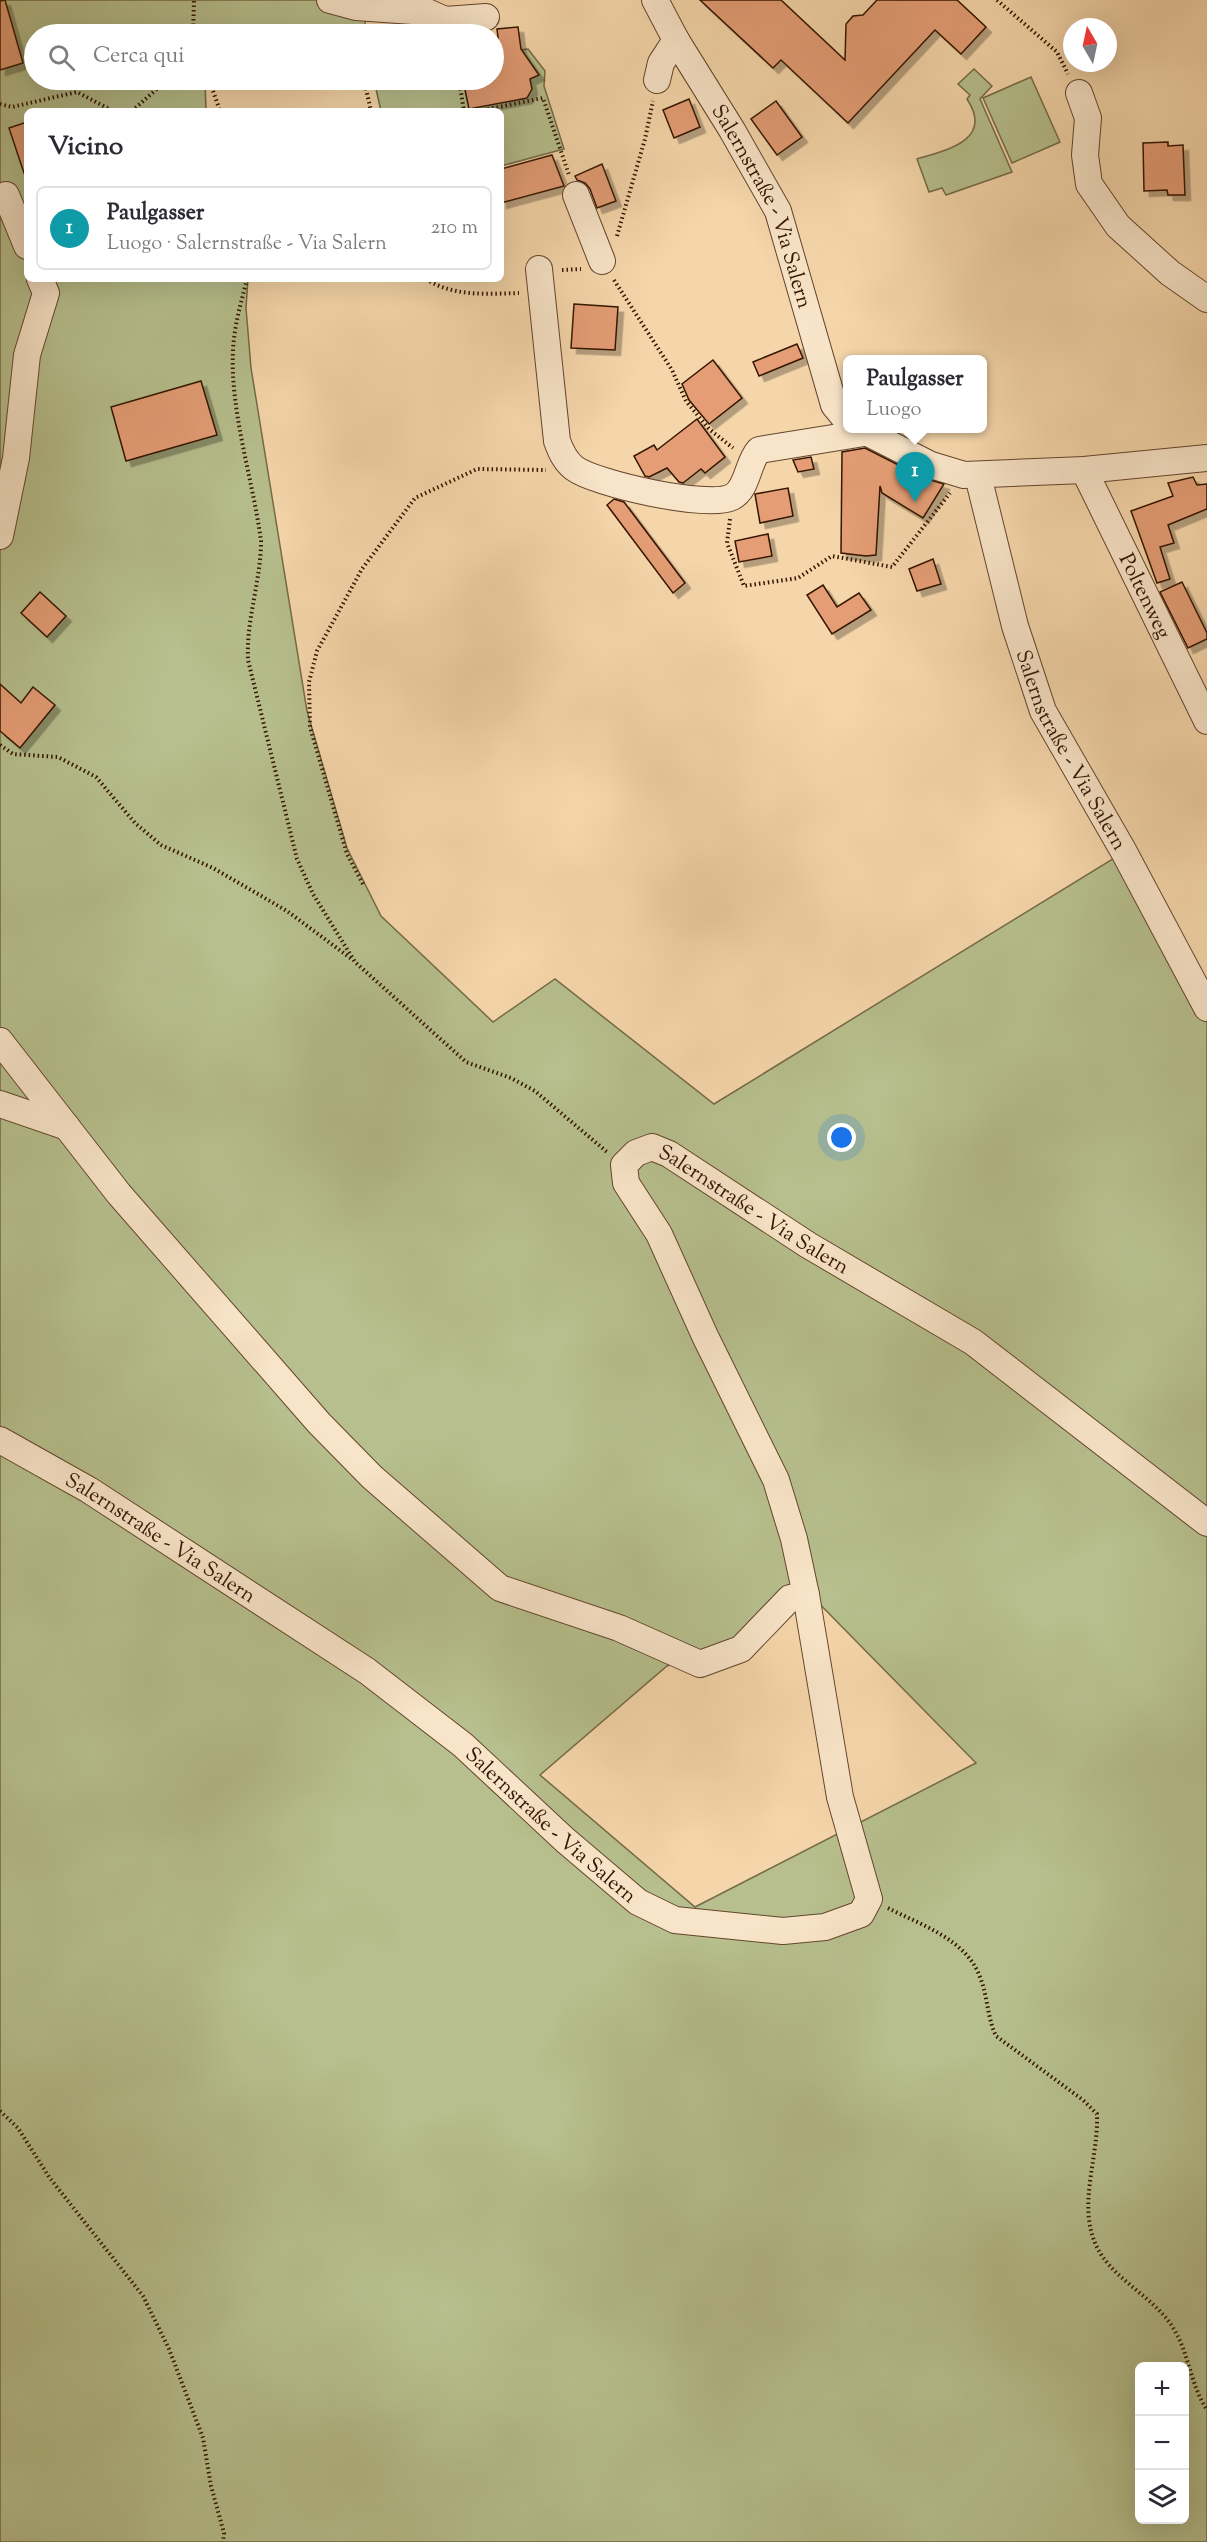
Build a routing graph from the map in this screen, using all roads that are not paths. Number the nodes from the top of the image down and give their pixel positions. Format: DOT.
graph roads {
  1 [pos="330,0"];
  2 [pos="654,0"];
  3 [pos="486,17"];
  4 [pos="676,40"];
  5 [pos="657,80"];
  6 [pos="1078,93"];
  7 [pos="6,195"];
  8 [pos="576,195"];
  9 [pos="24,239"];
  10 [pos="602,261"];
  11 [pos="540,281"];
  12 [pos="41,282"];
  13 [pos="1207,299"];
  14 [pos="843,399"];
  15 [pos="843,427"];
  16 [pos="843,427"];
  17 [pos="871,433"];
  18 [pos="823,439"];
  19 [pos="1207,458"];
  20 [pos="1084,470"];
  21 [pos="971,476"];
  22 [pos="0,536"];
  23 [pos="1207,721"];
  24 [pos="1207,1008"];
  25 [pos="0,1041"];
  26 [pos="0,1104"];
  27 [pos="67,1127"];
  28 [pos="0,1440"];
  29 [pos="1207,1523"];
  30 [pos="806,1595"];
  1 -- 3 [label="street"];
  2 -- 4 [label="street, Salernstraße - Via Salern"];
  4 -- 5 [label="street"];
  4 -- 14 [label="street, Salernstraße - Via Salern"];
  6 -- 13 [label="street"];
  7 -- 9 [label="street"];
  8 -- 10 [label="street"];
  11 -- 18 [label="street"];
  12 -- 22 [label="street"];
  15 -- 18 [label="street"];
  16 -- 18 [label="street"];
  17 -- 21 [label="street"];
  19 -- 20 [label="street"];
  20 -- 21 [label="street"];
  20 -- 23 [label="street, Poltenweg"];
  21 -- 24 [label="street, Salernstraße - Via Salern"];
  25 -- 27 [label="street"];
  26 -- 27 [label="street"];
  27 -- 30 [label="street"];
  28 -- 30 [label="street, Salernstraße - Via Salern"];
  29 -- 30 [label="street, Salernstraße - Via Salern"];
}
